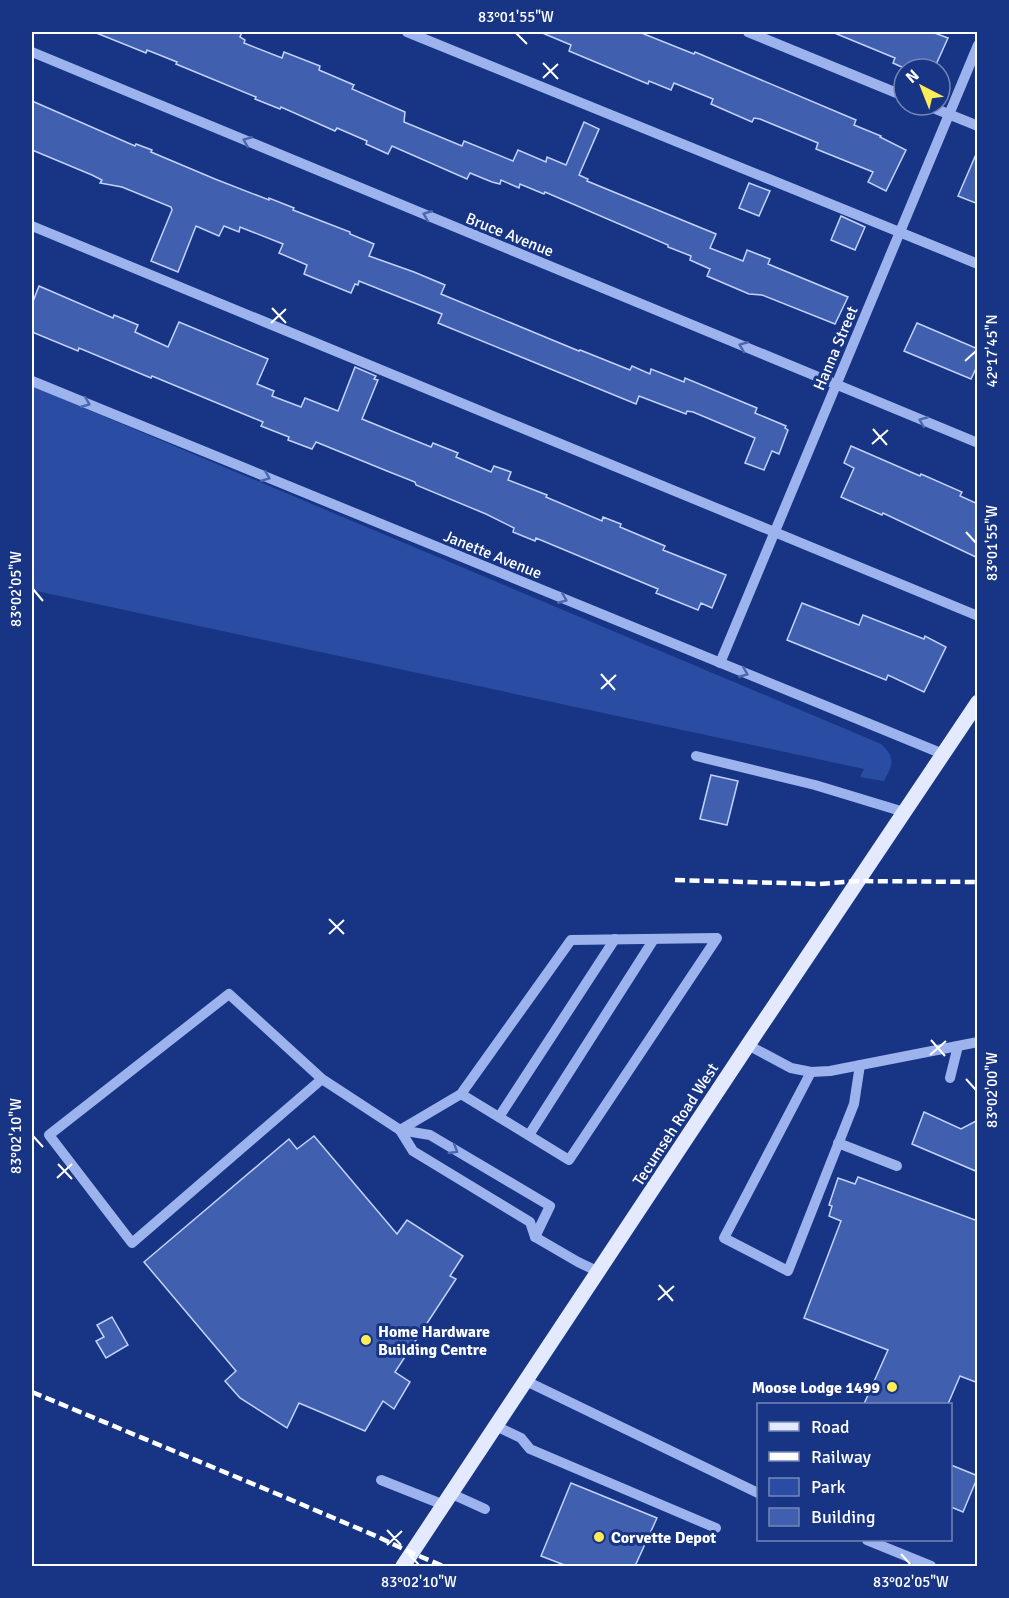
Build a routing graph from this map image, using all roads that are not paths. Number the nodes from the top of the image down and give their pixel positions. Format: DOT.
graph roads {
  1 [pos="407,32"];
  2 [pos="748,32"];
  3 [pos="978,45"];
  4 [pos="32,52"];
  5 [pos="892,91"];
  6 [pos="952,107"];
  7 [pos="952,115"];
  8 [pos="948,117"];
  9 [pos="978,126"];
  10 [pos="32,226"];
  11 [pos="899,232"];
  12 [pos="978,264"];
  13 [pos="32,381"];
  14 [pos="836,384"];
  15 [pos="978,443"];
  16 [pos="774,532"];
  17 [pos="978,616"];
  18 [pos="720,663"];
  19 [pos="978,702"];
  20 [pos="943,754"];
  21 [pos="696,756"];
  22 [pos="904,812"];
  23 [pos="615,939"];
  24 [pos="654,939"];
  25 [pos="977,1043"];
  26 [pos="748,1045"];
  27 [pos="958,1046"];
  28 [pos="860,1065"];
  29 [pos="811,1072"];
  30 [pos="950,1078"];
  31 [pos="322,1079"];
  32 [pos="461,1094"];
  33 [pos="499,1117"];
  34 [pos="400,1130"];
  35 [pos="529,1135"];
  36 [pos="838,1143"];
  37 [pos="897,1166"];
  38 [pos="535,1237"];
  39 [pos="599,1272"];
  40 [pos="526,1381"];
  41 [pos="496,1426"];
  42 [pos="381,1480"];
  43 [pos="757,1492"];
  44 [pos="448,1500"];
  45 [pos="485,1509"];
  46 [pos="716,1528"];
  47 [pos="872,1541"];
  48 [pos="403,1566"];
  49 [pos="931,1566"];
  1 -- 11 [label="street"];
  2 -- 5 [label="street"];
  3 -- 6 [label="street, Hanna Street"];
  14 -- 4 [label="street, Bruce Avenue, one-way"];
  7 -- 9 [label="street"];
  8 -- 11 [label="street, Hanna Street"];
  10 -- 16 [label="street"];
  11 -- 12 [label="street"];
  11 -- 14 [label="street, Hanna Street"];
  13 -- 18 [label="street, Janette Avenue, one-way"];
  15 -- 14 [label="street, Bruce Avenue, one-way"];
  14 -- 16 [label="street, Hanna Street"];
  16 -- 17 [label="street"];
  16 -- 18 [label="street, Hanna Street"];
  18 -- 20 [label="street, Janette Avenue, one-way"];
  19 -- 20 [label="main road, Tecumseh Road West"];
  20 -- 22 [label="main road, Tecumseh Road West"];
  21 -- 22 [label="street"];
  22 -- 26 [label="main road, Tecumseh Road West"];
  23 -- 24 [label="street"];
  23 -- 32 [label="street"];
  23 -- 33 [label="street"];
  24 -- 35 [label="street"];
  24 -- 35 [label="street"];
  25 -- 27 [label="street"];
  26 -- 29 [label="street"];
  26 -- 39 [label="main road, Tecumseh Road West"];
  27 -- 28 [label="street"];
  27 -- 30 [label="street"];
  28 -- 29 [label="street"];
  28 -- 36 [label="street"];
  29 -- 36 [label="street"];
  31 -- 31 [label="street"];
  31 -- 34 [label="street"];
  32 -- 33 [label="street"];
  32 -- 34 [label="street"];
  33 -- 35 [label="street"];
  34 -- 38 [label="street"];
  34 -- 38 [label="street, one-way"];
  36 -- 37 [label="street"];
  38 -- 39 [label="street"];
  39 -- 40 [label="main road, Tecumseh Road West"];
  40 -- 41 [label="main road, Tecumseh Road West"];
  40 -- 43 [label="street"];
  41 -- 44 [label="main road, Tecumseh Road West"];
  41 -- 46 [label="street"];
  42 -- 44 [label="street"];
  44 -- 45 [label="street"];
  44 -- 48 [label="main road, Tecumseh Road West"];
  47 -- 49 [label="street"];
}
